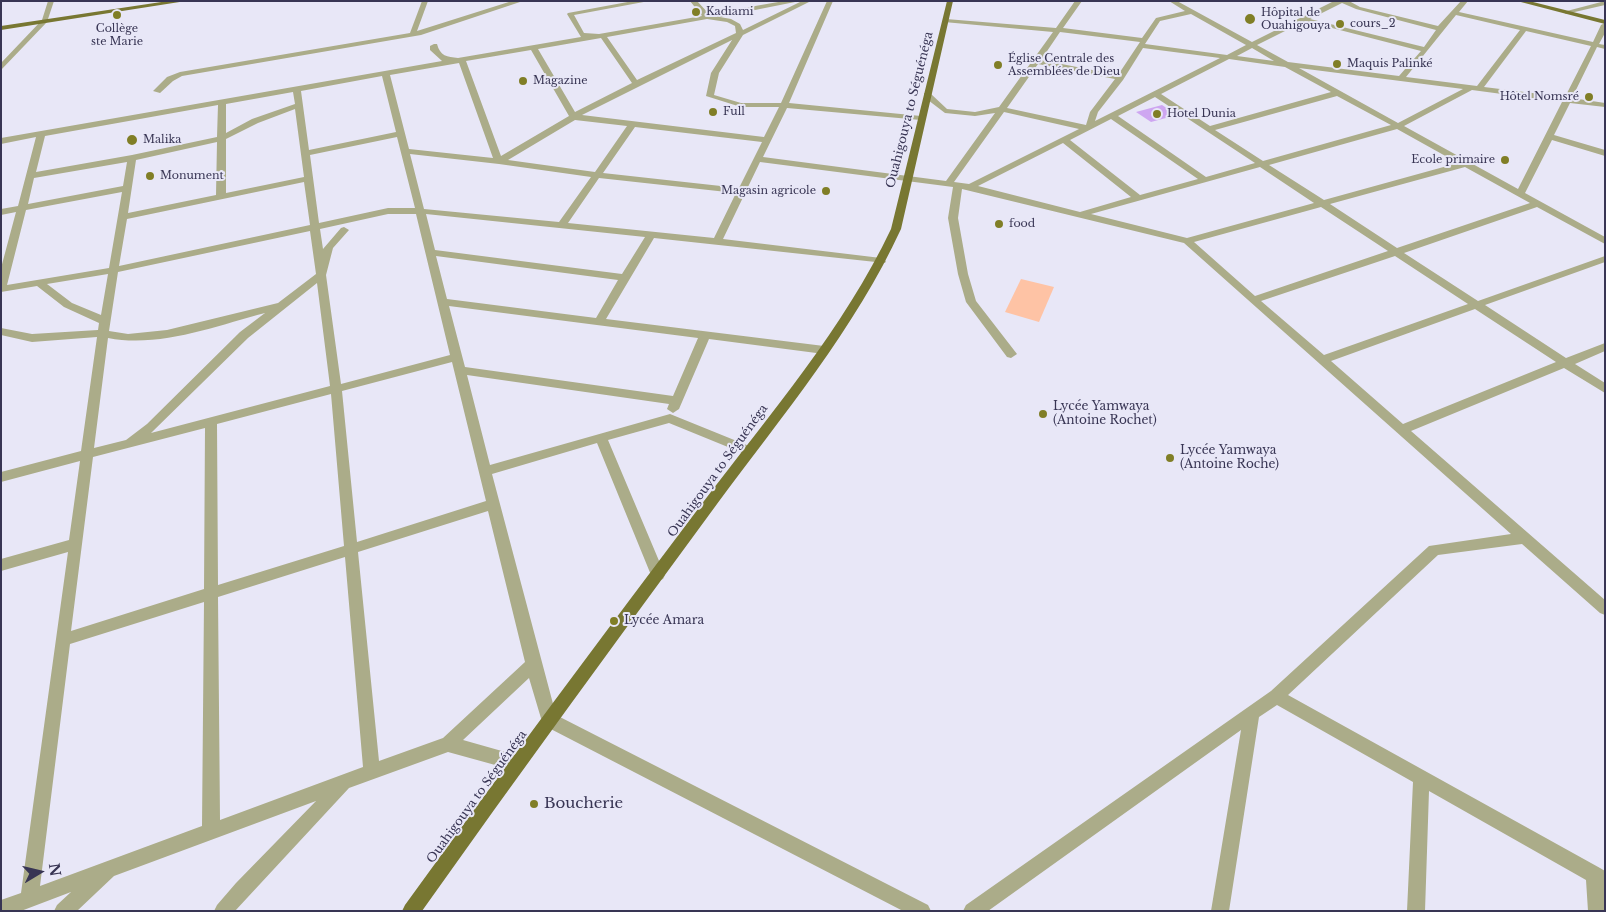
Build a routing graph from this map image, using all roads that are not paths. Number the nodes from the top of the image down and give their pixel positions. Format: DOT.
graph roads {
  1 [pos="51,1"];
  2 [pos="183,1"];
  3 [pos="425,1"];
  4 [pos="520,1"];
  5 [pos="646,1"];
  6 [pos="693,1"];
  7 [pos="796,1"];
  8 [pos="808,1"];
  9 [pos="830,1"];
  10 [pos="950,1"];
  11 [pos="1079,1"];
  12 [pos="1172,1"];
  13 [pos="1342,1"];
  14 [pos="1465,1"];
  15 [pos="1520,1"];
  16 [pos="1605,3"];
  17 [pos="1191,12"];
  18 [pos="1566,12"];
  19 [pos="1455,13"];
  20 [pos="707,17"];
  21 [pos="1304,19"];
  22 [pos="946,21"];
  23 [pos="45,22"];
  24 [pos="1605,23"];
  25 [pos="1,28"];
  26 [pos="1440,29"];
  27 [pos="1524,29"];
  28 [pos="1059,30"];
  29 [pos="413,34"];
  30 [pos="740,34"];
  31 [pos="602,36"];
  32 [pos="1143,43"];
  33 [pos="1252,45"];
  34 [pos="1594,45"];
  35 [pos="434,46"];
  36 [pos="1605,47"];
  37 [pos="534,49"];
  38 [pos="1426,50"];
  39 [pos="1228,57"];
  40 [pos="462,61"];
  41 [pos="1036,61"];
  42 [pos="1288,65"];
  43 [pos="1,68"];
  44 [pos="386,75"];
  45 [pos="1120,78"];
  46 [pos="1401,79"];
  47 [pos="636,84"];
  48 [pos="1475,89"];
  49 [pos="157,90"];
  50 [pos="296,90"];
  51 [pos="1338,93"];
  52 [pos="1155,94"];
  53 [pos="927,95"];
  54 [pos="1566,100"];
  55 [pos="222,103"];
  56 [pos="300,105"];
  57 [pos="784,105"];
  58 [pos="1605,105"];
  59 [pos="1002,109"];
  60 [pos="1112,116"];
  61 [pos="574,117"];
  62 [pos="921,118"];
  63 [pos="633,124"];
  64 [pos="1398,126"];
  65 [pos="1089,127"];
  66 [pos="1208,129"];
  67 [pos="400,134"];
  68 [pos="41,135"];
  69 [pos="1548,136"];
  70 [pos="220,139"];
  71 [pos="767,140"];
  72 [pos="1064,140"];
  73 [pos="1,141"];
  74 [pos="404,151"];
  75 [pos="305,152"];
  76 [pos="1605,153"];
  77 [pos="132,158"];
  78 [pos="757,160"];
  79 [pos="499,161"];
  80 [pos="1260,164"];
  81 [pos="1465,164"];
  82 [pos="596,175"];
  83 [pos="31,176"];
  84 [pos="906,178"];
  85 [pos="308,179"];
  86 [pos="1204,179"];
  87 [pos="953,184"];
  88 [pos="970,187"];
  89 [pos="127,188"];
  90 [pos="742,191"];
  91 [pos="1520,194"];
  92 [pos="221,197"];
  93 [pos="1138,198"];
  94 [pos="1321,204"];
  95 [pos="1538,204"];
  96 [pos="22,208"];
  97 [pos="420,211"];
  98 [pos="1,212"];
  99 [pos="1080,214"];
  100 [pos="122,217"];
  101 [pos="562,226"];
  102 [pos="315,227"];
  103 [pos="344,230"];
  104 [pos="652,234"];
  105 [pos="717,241"];
  106 [pos="1187,241"];
  107 [pos="1605,241"];
  108 [pos="1394,251"];
  109 [pos="430,252"];
  110 [pos="1605,258"];
  111 [pos="881,262"];
  112 [pos="114,270"];
  113 [pos="321,274"];
  114 [pos="625,278"];
  115 [pos="39,283"];
  116 [pos="1,289"];
  117 [pos="1253,300"];
  118 [pos="443,302"];
  119 [pos="285,304"];
  120 [pos="1475,305"];
  121 [pos="599,321"];
  122 [pos="104,327"];
  123 [pos="1,331"];
  124 [pos="705,335"];
  125 [pos="1605,346"];
  126 [pos="824,350"];
  127 [pos="1011,354"];
  128 [pos="457,357"];
  129 [pos="1322,360"];
  130 [pos="1565,363"];
  131 [pos="460,370"];
  132 [pos="1605,389"];
  133 [pos="336,390"];
  134 [pos="676,401"];
  135 [pos="670,418"];
  136 [pos="210,422"];
  137 [pos="1401,430"];
  138 [pos="601,438"];
  139 [pos="126,445"];
  140 [pos="750,451"];
  141 [pos="87,455"];
  142 [pos="486,471"];
  143 [pos="1,478"];
  144 [pos="494,504"];
  145 [pos="1524,538"];
  146 [pos="76,544"];
  147 [pos="351,549"];
  148 [pos="1,565"];
  149 [pos="658,575"];
  150 [pos="211,594"];
  151 [pos="1605,609"];
  152 [pos="63,640"];
  153 [pos="533,664"];
  154 [pos="1276,696"];
  155 [pos="1252,713"];
  156 [pos="549,720"];
  157 [pos="448,744"];
  158 [pos="517,763"];
  159 [pos="372,772"];
  160 [pos="1421,778"];
  161 [pos="345,782"];
  162 [pos="211,831"];
  163 [pos="111,868"];
  164 [pos="1599,878"];
  165 [pos="29,898"];
  166 [pos="1,909"];
  167 [pos="63,911"];
  168 [pos="223,911"];
  169 [pos="411,911"];
  170 [pos="922,911"];
  171 [pos="972,911"];
  172 [pos="1220,911"];
  173 [pos="1416,911"];
  174 [pos="1597,911"];
  1 -- 23 [label="street"];
  2 -- 23 [label="main road"];
  3 -- 29 [label="street"];
  4 -- 29 [label="street"];
  5 -- 31 [label="street"];
  6 -- 20 [label="street"];
  7 -- 20 [label="street"];
  8 -- 30 [label="street"];
  9 -- 57 [label="street"];
  10 -- 22 [label="main road, Ouahigouya to Séguénéga"];
  11 -- 28 [label="street"];
  12 -- 17 [label="street"];
  13 -- 21 [label="street"];
  13 -- 26 [label="street"];
  14 -- 19 [label="street"];
  15 -- 18 [label="main road"];
  16 -- 18 [label="street"];
  17 -- 32 [label="street"];
  17 -- 33 [label="street"];
  18 -- 24 [label="main road"];
  19 -- 26 [label="street"];
  19 -- 27 [label="street"];
  20 -- 30 [label="street"];
  20 -- 31 [label="street"];
  21 -- 33 [label="street"];
  21 -- 38 [label="street"];
  22 -- 28 [label="street"];
  22 -- 53 [label="main road, Ouahigouya to Séguénéga"];
  23 -- 25 [label="main road"];
  23 -- 43 [label="street"];
  24 -- 34 [label="street"];
  26 -- 38 [label="street"];
  27 -- 34 [label="street"];
  27 -- 48 [label="street"];
  28 -- 32 [label="street"];
  28 -- 41 [label="street"];
  29 -- 49 [label="street"];
  30 -- 47 [label="street"];
  30 -- 57 [label="street"];
  31 -- 37 [label="street"];
  31 -- 47 [label="street"];
  32 -- 39 [label="street"];
  32 -- 45 [label="street"];
  33 -- 39 [label="street"];
  33 -- 42 [label="street"];
  34 -- 36 [label="street"];
  34 -- 54 [label="street"];
  35 -- 40 [label="street"];
  37 -- 40 [label="street"];
  37 -- 61 [label="street"];
  38 -- 46 [label="street"];
  39 -- 42 [label="street"];
  39 -- 52 [label="street"];
  40 -- 44 [label="street"];
  40 -- 79 [label="street"];
  41 -- 45 [label="street"];
  41 -- 59 [label="street"];
  42 -- 46 [label="street"];
  42 -- 51 [label="street"];
  44 -- 50 [label="street"];
  44 -- 67 [label="street"];
  45 -- 65 [label="street"];
  46 -- 48 [label="street"];
  47 -- 61 [label="street"];
  48 -- 54 [label="street"];
  48 -- 64 [label="street"];
  50 -- 55 [label="street"];
  50 -- 56 [label="street"];
  51 -- 64 [label="street"];
  51 -- 66 [label="street"];
  52 -- 60 [label="street"];
  52 -- 66 [label="street"];
  53 -- 59 [label="street"];
  53 -- 62 [label="main road, Ouahigouya to Séguénéga"];
  54 -- 58 [label="street"];
  54 -- 69 [label="street"];
  55 -- 68 [label="street"];
  55 -- 70 [label="street"];
  56 -- 70 [label="street"];
  56 -- 75 [label="street"];
  57 -- 62 [label="street"];
  57 -- 71 [label="street"];
  59 -- 65 [label="street"];
  59 -- 87 [label="street"];
  60 -- 65 [label="street"];
  60 -- 86 [label="street"];
  61 -- 63 [label="street"];
  61 -- 79 [label="street"];
  62 -- 84 [label="main road, Ouahigouya to Séguénéga"];
  63 -- 71 [label="street"];
  63 -- 82 [label="street"];
  64 -- 80 [label="street"];
  64 -- 81 [label="street"];
  65 -- 72 [label="street"];
  66 -- 80 [label="street"];
  67 -- 74 [label="street"];
  67 -- 75 [label="street"];
  68 -- 73 [label="street"];
  68 -- 83 [label="street"];
  69 -- 76 [label="street"];
  69 -- 91 [label="street"];
  70 -- 77 [label="street"];
  70 -- 92 [label="street"];
  71 -- 78 [label="street"];
  72 -- 88 [label="street"];
  72 -- 93 [label="street"];
  74 -- 79 [label="street"];
  74 -- 97 [label="street"];
  75 -- 85 [label="street"];
  77 -- 83 [label="street"];
  77 -- 89 [label="street"];
  78 -- 84 [label="street"];
  78 -- 90 [label="street"];
  79 -- 82 [label="street"];
  80 -- 86 [label="street"];
  80 -- 94 [label="street"];
  81 -- 91 [label="street"];
  81 -- 94 [label="street"];
  82 -- 90 [label="street"];
  82 -- 101 [label="street"];
  83 -- 96 [label="street"];
  84 -- 87 [label="street"];
  84 -- 111 [label="main road, Ouahigouya to Séguénéga"];
  85 -- 92 [label="street"];
  85 -- 102 [label="street"];
  86 -- 93 [label="street"];
  87 -- 88 [label="street"];
  87 -- 127 [label="street"];
  88 -- 99 [label="street"];
  89 -- 96 [label="street"];
  89 -- 100 [label="street"];
  90 -- 105 [label="street"];
  91 -- 95 [label="street"];
  92 -- 100 [label="street"];
  93 -- 99 [label="street"];
  94 -- 106 [label="street"];
  94 -- 108 [label="street"];
  95 -- 107 [label="street"];
  95 -- 108 [label="street"];
  96 -- 98 [label="street"];
  96 -- 116 [label="street"];
  97 -- 101 [label="street"];
  97 -- 102 [label="street"];
  97 -- 109 [label="street"];
  99 -- 106 [label="street"];
  100 -- 112 [label="street"];
  101 -- 104 [label="street"];
  102 -- 112 [label="street"];
  102 -- 113 [label="street"];
  103 -- 113 [label="street"];
  104 -- 105 [label="street"];
  104 -- 114 [label="street"];
  105 -- 111 [label="street"];
  106 -- 117 [label="street"];
  108 -- 117 [label="street"];
  108 -- 120 [label="street"];
  109 -- 114 [label="street"];
  109 -- 118 [label="street"];
  110 -- 120 [label="street"];
  111 -- 126 [label="main road, Ouahigouya to Séguénéga"];
  112 -- 115 [label="street"];
  112 -- 122 [label="street"];
  113 -- 119 [label="street"];
  113 -- 133 [label="street"];
  114 -- 121 [label="street"];
  115 -- 116 [label="street"];
  115 -- 122 [label="street"];
  117 -- 129 [label="street"];
  118 -- 121 [label="street"];
  118 -- 128 [label="street"];
  119 -- 122 [label="street"];
  119 -- 139 [label="street"];
  120 -- 129 [label="street"];
  120 -- 130 [label="street"];
  121 -- 124 [label="street"];
  122 -- 123 [label="street"];
  122 -- 141 [label="street"];
  124 -- 126 [label="street"];
  124 -- 134 [label="street"];
  125 -- 130 [label="street"];
  126 -- 140 [label="main road, Ouahigouya to Séguénéga"];
  128 -- 131 [label="street"];
  128 -- 133 [label="street"];
  129 -- 137 [label="street"];
  130 -- 132 [label="street"];
  130 -- 137 [label="street"];
  131 -- 134 [label="street"];
  131 -- 142 [label="street"];
  133 -- 136 [label="street"];
  133 -- 147 [label="street"];
  134 -- 135 [label="street"];
  135 -- 138 [label="street"];
  135 -- 140 [label="street"];
  136 -- 139 [label="street"];
  136 -- 150 [label="street"];
  137 -- 145 [label="street"];
  138 -- 142 [label="street"];
  138 -- 149 [label="street"];
  139 -- 141 [label="street"];
  140 -- 149 [label="main road, Ouahigouya to Séguénéga"];
  141 -- 143 [label="street"];
  141 -- 146 [label="street"];
  142 -- 144 [label="street"];
  144 -- 147 [label="street"];
  144 -- 153 [label="street"];
  145 -- 151 [label="street"];
  145 -- 154 [label="street"];
  146 -- 148 [label="street"];
  146 -- 152 [label="street"];
  147 -- 150 [label="street"];
  147 -- 159 [label="street"];
  149 -- 156 [label="main road, Ouahigouya to Séguénéga"];
  150 -- 152 [label="street"];
  150 -- 162 [label="street"];
  152 -- 165 [label="street"];
  153 -- 156 [label="street"];
  153 -- 157 [label="street"];
  154 -- 155 [label="street"];
  154 -- 160 [label="street"];
  155 -- 171 [label="street"];
  155 -- 172 [label="street"];
  156 -- 158 [label="main road, Ouahigouya to Séguénéga"];
  156 -- 170 [label="street"];
  157 -- 158 [label="street"];
  157 -- 159 [label="street"];
  158 -- 169 [label="main road, Ouahigouya to Séguénéga"];
  159 -- 161 [label="street"];
  160 -- 164 [label="street"];
  160 -- 173 [label="street"];
  161 -- 162 [label="street"];
  161 -- 168 [label="street"];
  162 -- 163 [label="street"];
  163 -- 165 [label="street"];
  163 -- 167 [label="street"];
  164 -- 174 [label="street"];
  165 -- 166 [label="street"];
}
